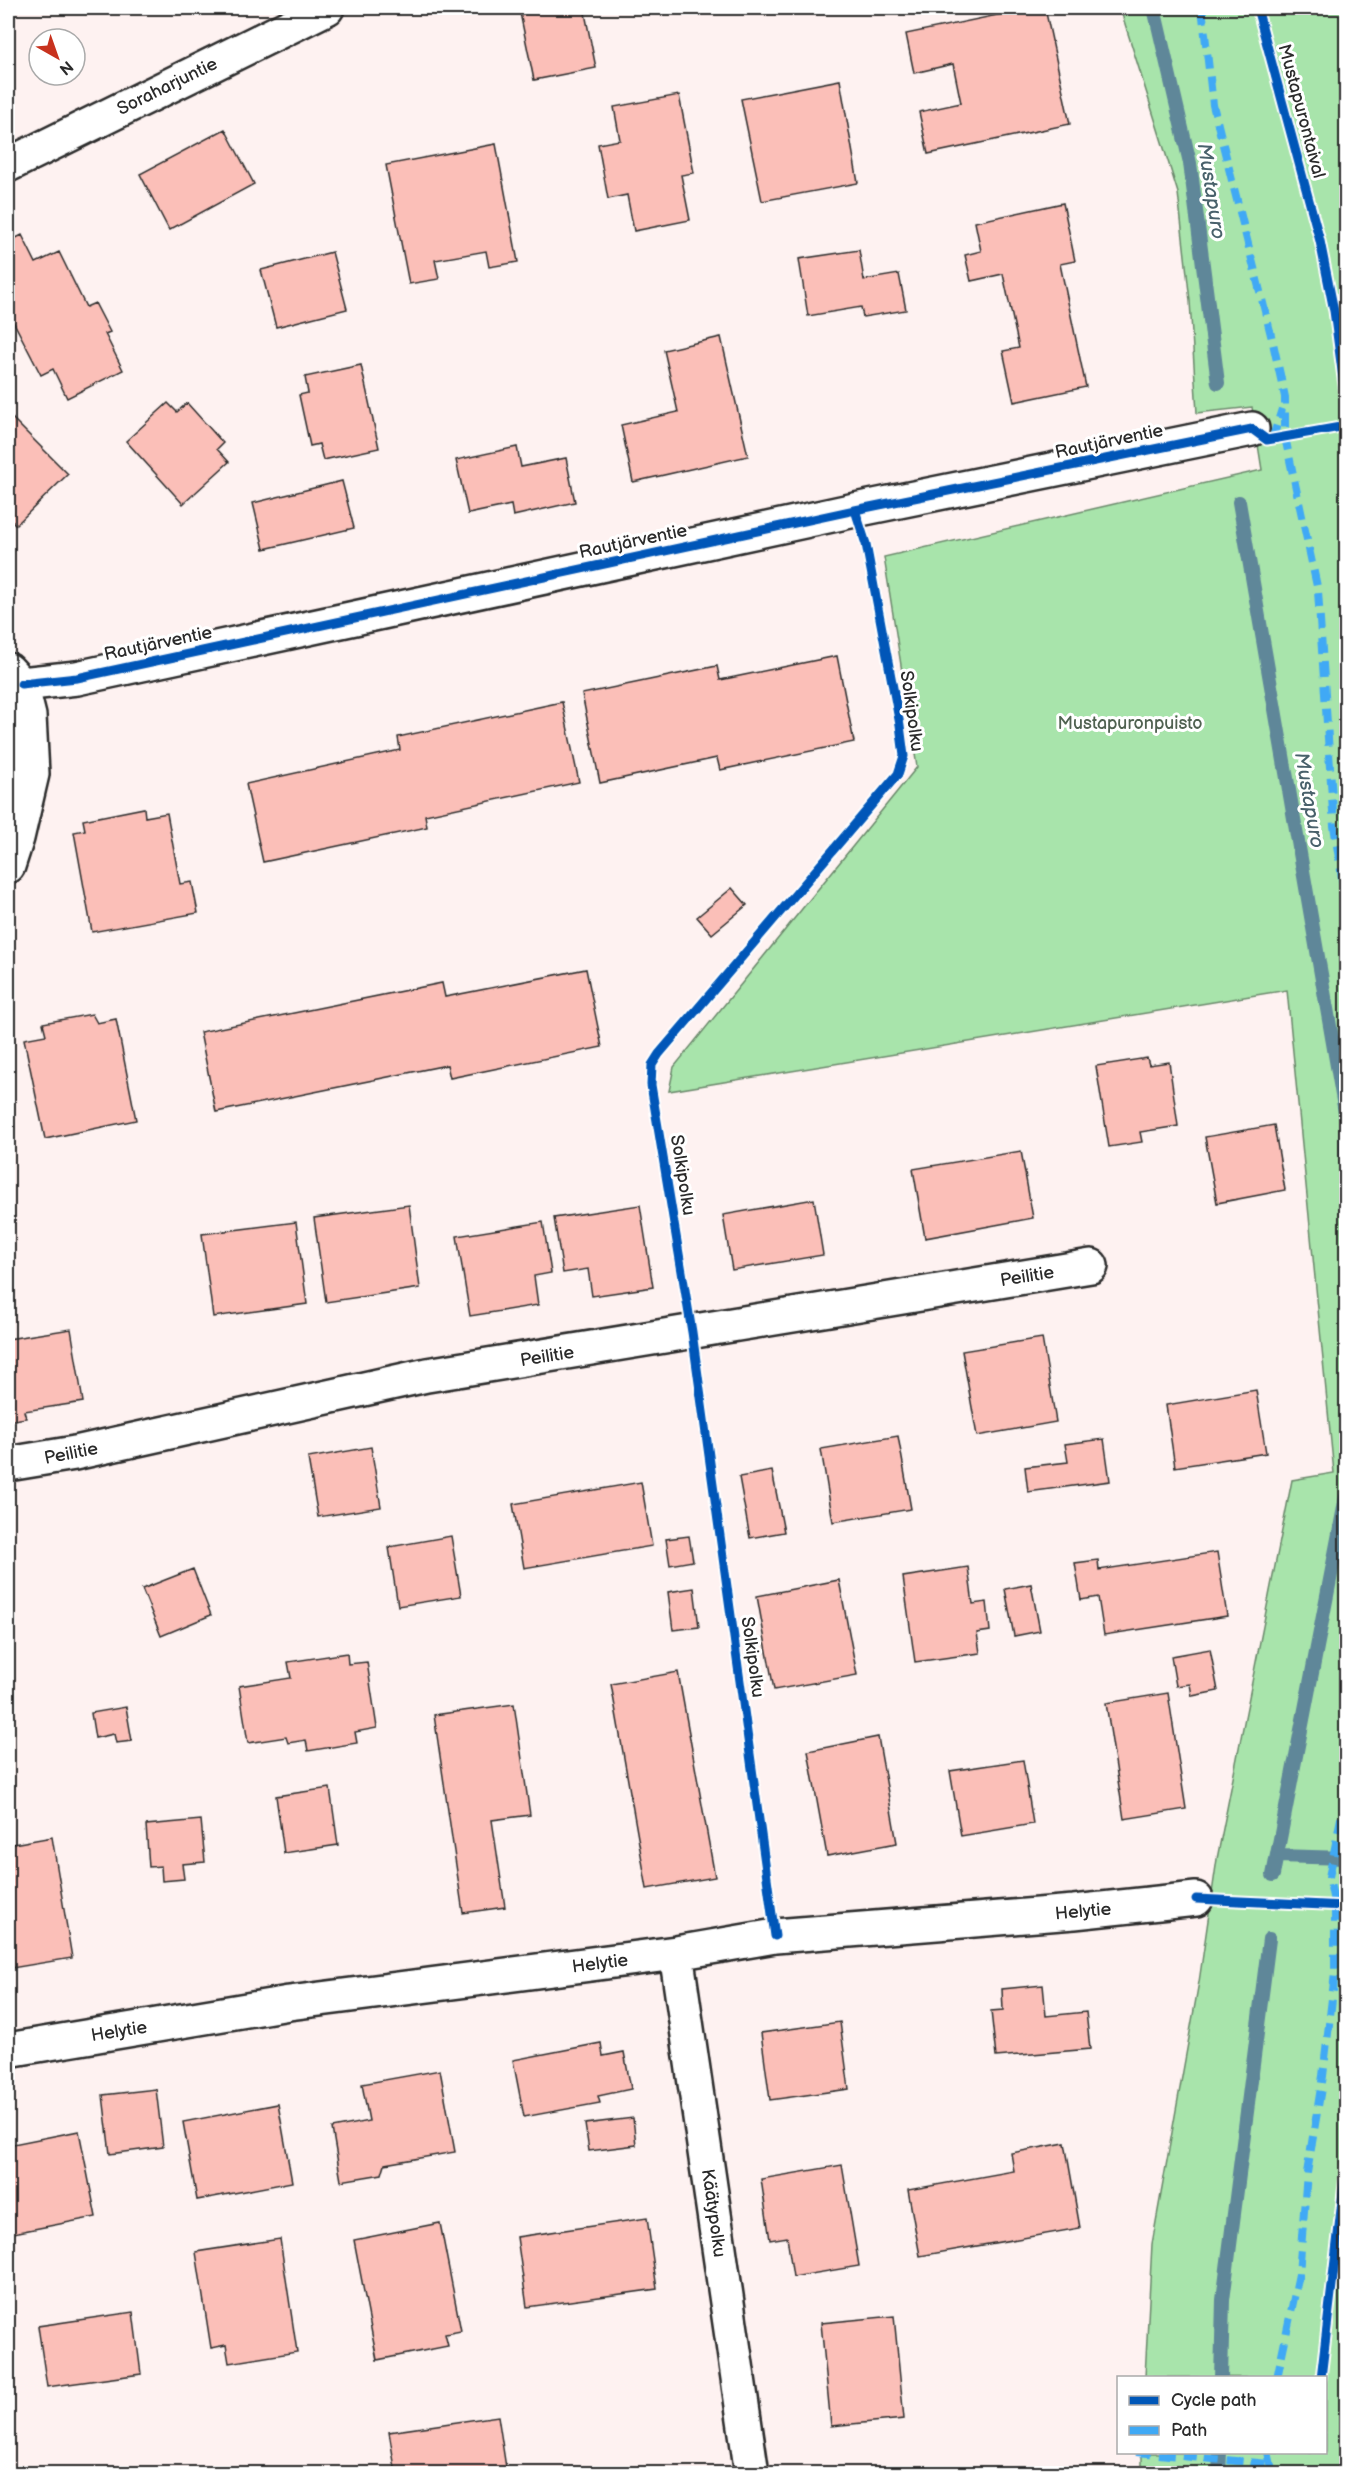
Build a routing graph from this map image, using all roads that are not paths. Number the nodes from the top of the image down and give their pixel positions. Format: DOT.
graph roads {
  1 [pos="327,8"];
  2 [pos="8,165"];
  3 [pos="1252,429"];
  4 [pos="14,677"];
  5 [pos="8,866"];
  6 [pos="1091,1266"];
  7 [pos="8,1464"];
  8 [pos="1196,1899"];
  9 [pos="676,1953"];
  10 [pos="8,2050"];
  11 [pos="752,2474"];
  1 -- 2 [label="street, Soraharjuntie"];
  3 -- 4 [label="street, Rautjärventie"];
  4 -- 5 [label="street"];
  6 -- 7 [label="street, Peilitie"];
  8 -- 9 [label="street, Helytie"];
  9 -- 10 [label="street, Helytie"];
  9 -- 11 [label="street, Käätypolku"];
}
